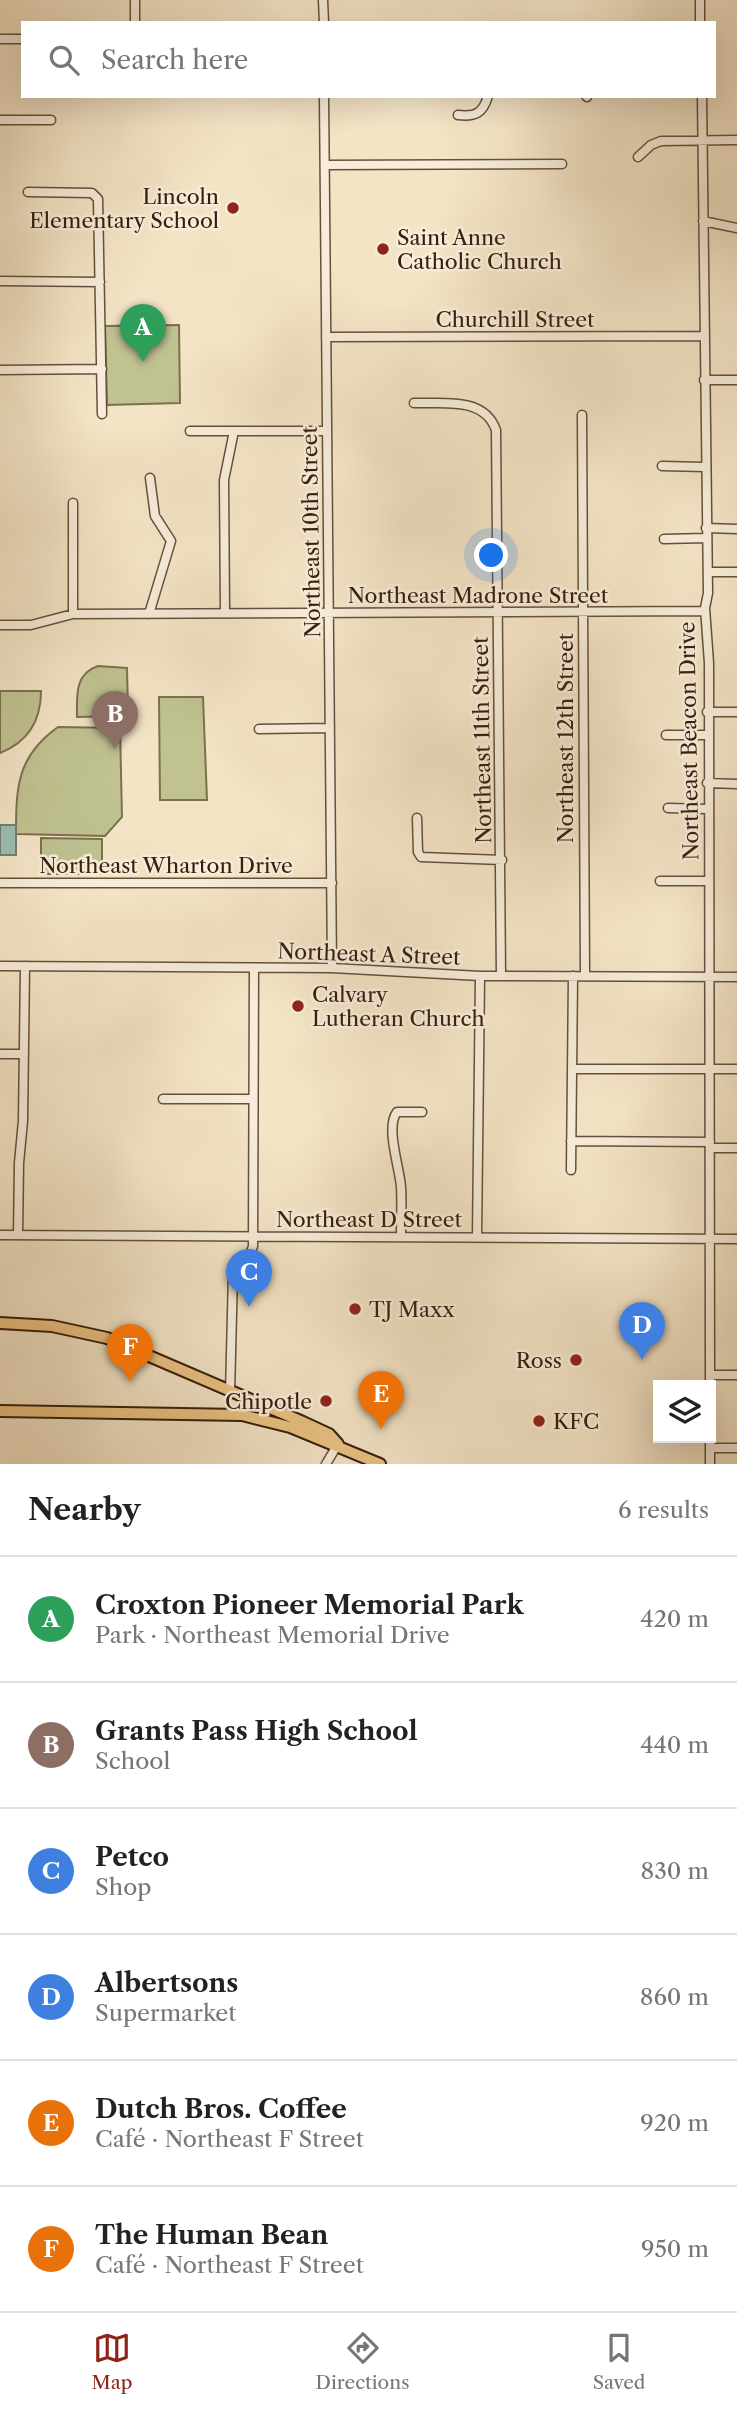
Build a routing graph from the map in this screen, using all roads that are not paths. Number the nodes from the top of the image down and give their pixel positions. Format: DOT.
graph roads {
  1 [pos="135,0"];
  2 [pos="323,0"];
  3 [pos="700,0"];
  4 [pos="135,21"];
  5 [pos="324,21"];
  6 [pos="700,21"];
  7 [pos="21,38"];
  8 [pos="0,39"];
  9 [pos="324,98"];
  10 [pos="487,98"];
  11 [pos="702,98"];
  12 [pos="458,115"];
  13 [pos="0,120"];
  14 [pos="51,120"];
  15 [pos="703,140"];
  16 [pos="737,140"];
  17 [pos="638,157"];
  18 [pos="562,164"];
  19 [pos="325,165"];
  20 [pos="28,192"];
  21 [pos="703,220"];
  22 [pos="737,228"];
  23 [pos="0,281"];
  24 [pos="100,282"];
  25 [pos="704,336"];
  26 [pos="326,337"];
  27 [pos="102,369"];
  28 [pos="0,370"];
  29 [pos="704,380"];
  30 [pos="737,380"];
  31 [pos="414,403"];
  32 [pos="102,414"];
  33 [pos="582,415"];
  34 [pos="190,431"];
  35 [pos="234,431"];
  36 [pos="327,431"];
  37 [pos="663,466"];
  38 [pos="705,467"];
  39 [pos="150,478"];
  40 [pos="73,503"];
  41 [pos="706,528"];
  42 [pos="737,528"];
  43 [pos="706,538"];
  44 [pos="664,539"];
  45 [pos="708,572"];
  46 [pos="737,572"];
  47 [pos="705,611"];
  48 [pos="225,612"];
  49 [pos="582,612"];
  50 [pos="329,613"];
  51 [pos="498,613"];
  52 [pos="73,614"];
  53 [pos="149,614"];
  54 [pos="0,625"];
  55 [pos="707,712"];
  56 [pos="737,712"];
  57 [pos="330,728"];
  58 [pos="259,729"];
  59 [pos="666,735"];
  60 [pos="707,735"];
  61 [pos="707,783"];
  62 [pos="737,783"];
  63 [pos="668,808"];
  64 [pos="708,809"];
  65 [pos="417,818"];
  66 [pos="502,860"];
  67 [pos="660,881"];
  68 [pos="708,881"];
  69 [pos="0,883"];
  70 [pos="332,883"];
  71 [pos="0,966"];
  72 [pos="25,966"];
  73 [pos="254,968"];
  74 [pos="332,968"];
  75 [pos="501,975"];
  76 [pos="480,976"];
  77 [pos="573,976"];
  78 [pos="585,976"];
  79 [pos="710,977"];
  80 [pos="737,977"];
  81 [pos="0,1054"];
  82 [pos="24,1054"];
  83 [pos="572,1069"];
  84 [pos="710,1069"];
  85 [pos="737,1069"];
  86 [pos="163,1098"];
  87 [pos="253,1099"];
  88 [pos="422,1112"];
  89 [pos="571,1141"];
  90 [pos="710,1145"];
  91 [pos="737,1148"];
  92 [pos="571,1170"];
  93 [pos="18,1235"];
  94 [pos="0,1236"];
  95 [pos="253,1236"];
  96 [pos="401,1237"];
  97 [pos="477,1237"];
  98 [pos="709,1239"];
  99 [pos="737,1239"];
  100 [pos="0,1323"];
  101 [pos="710,1375"];
  102 [pos="737,1375"];
  103 [pos="710,1380"];
  104 [pos="230,1393"];
  105 [pos="0,1411"];
  106 [pos="710,1443"];
  107 [pos="338,1444"];
  108 [pos="710,1448"];
  109 [pos="737,1448"];
  110 [pos="327,1464"];
  111 [pos="380,1464"];
  112 [pos="710,1464"];
  1 -- 4 [label="street"];
  2 -- 5 [label="street"];
  3 -- 6 [label="street"];
  7 -- 8 [label="street"];
  9 -- 19 [label="street, Northeast 10th Street"];
  10 -- 12 [label="street"];
  11 -- 15 [label="street, Northeast Beacon Drive"];
  13 -- 14 [label="street"];
  15 -- 16 [label="street"];
  15 -- 17 [label="street"];
  15 -- 21 [label="street, Northeast Beacon Drive"];
  18 -- 19 [label="street"];
  19 -- 26 [label="street, Northeast 10th Street"];
  20 -- 24 [label="street"];
  21 -- 22 [label="street"];
  21 -- 25 [label="street, Northeast Beacon Drive"];
  23 -- 24 [label="street"];
  24 -- 27 [label="street"];
  25 -- 26 [label="street, Churchill Street"];
  25 -- 29 [label="street, Northeast Beacon Drive"];
  26 -- 36 [label="street, Northeast 10th Street"];
  27 -- 28 [label="street"];
  27 -- 32 [label="street"];
  29 -- 30 [label="street"];
  29 -- 38 [label="street, Northeast Beacon Drive"];
  31 -- 51 [label="street, Northeast 11th Street"];
  33 -- 49 [label="street, Northeast 12th Street"];
  34 -- 35 [label="street"];
  35 -- 36 [label="street"];
  35 -- 48 [label="street"];
  36 -- 50 [label="street, Northeast 10th Street"];
  37 -- 38 [label="street"];
  38 -- 41 [label="street, Northeast Beacon Drive"];
  39 -- 53 [label="street"];
  40 -- 52 [label="street"];
  41 -- 42 [label="street"];
  41 -- 43 [label="street, Northeast Beacon Drive"];
  43 -- 44 [label="street"];
  43 -- 45 [label="street, Northeast Beacon Drive"];
  45 -- 46 [label="street"];
  45 -- 47 [label="street, Northeast Beacon Drive"];
  47 -- 49 [label="street, Northeast Madrone Street"];
  47 -- 55 [label="street, Northeast Beacon Drive"];
  48 -- 50 [label="street, Northeast Madrone Street"];
  48 -- 53 [label="street, Northeast Madrone Street"];
  49 -- 51 [label="street, Northeast Madrone Street"];
  49 -- 78 [label="street, Northeast 12th Street"];
  50 -- 51 [label="street, Northeast Madrone Street"];
  50 -- 57 [label="street, Northeast 10th Street"];
  51 -- 66 [label="street, Northeast 11th Street"];
  52 -- 53 [label="street, Northeast Madrone Street"];
  52 -- 54 [label="street, Northeast Madrone Street"];
  55 -- 56 [label="street"];
  55 -- 60 [label="street, Northeast Beacon Drive"];
  57 -- 58 [label="street"];
  57 -- 70 [label="street, Northeast 10th Street"];
  59 -- 60 [label="street"];
  60 -- 61 [label="street, Northeast Beacon Drive"];
  61 -- 62 [label="street"];
  61 -- 64 [label="street, Northeast Beacon Drive"];
  63 -- 64 [label="street"];
  64 -- 68 [label="street, Northeast Beacon Drive"];
  65 -- 66 [label="street"];
  66 -- 75 [label="street, Northeast 11th Street"];
  67 -- 68 [label="street"];
  68 -- 79 [label="street, Northeast Beacon Drive"];
  69 -- 70 [label="street, Northeast Wharton Drive"];
  70 -- 74 [label="street, Northeast 10th Street"];
  71 -- 72 [label="street, Northeast A Street"];
  72 -- 73 [label="street, Northeast A Street"];
  72 -- 82 [label="street"];
  73 -- 74 [label="street, Northeast A Street"];
  73 -- 87 [label="street"];
  74 -- 76 [label="street, Northeast A Street"];
  75 -- 76 [label="street, Northeast A Street"];
  75 -- 77 [label="street, Northeast A Street"];
  76 -- 97 [label="street"];
  77 -- 78 [label="street, Northeast A Street"];
  77 -- 83 [label="street"];
  78 -- 79 [label="street, Northeast A Street"];
  79 -- 80 [label="street, Northeast A Street"];
  79 -- 84 [label="street, Northeast Beacon Drive"];
  81 -- 82 [label="street"];
  82 -- 93 [label="street"];
  83 -- 84 [label="street"];
  83 -- 89 [label="street"];
  84 -- 85 [label="street"];
  84 -- 90 [label="street, Northeast Beacon Drive"];
  86 -- 87 [label="street"];
  87 -- 95 [label="street"];
  88 -- 96 [label="street"];
  89 -- 90 [label="street"];
  89 -- 92 [label="street"];
  90 -- 91 [label="street"];
  90 -- 98 [label="street, Northeast Beacon Drive"];
  93 -- 94 [label="street, Northeast D Street"];
  93 -- 95 [label="street, Northeast D Street"];
  95 -- 96 [label="street, Northeast D Street"];
  95 -- 104 [label="street"];
  96 -- 97 [label="street, Northeast D Street"];
  97 -- 98 [label="street, Northeast D Street"];
  98 -- 99 [label="street, Northeast D Street"];
  98 -- 101 [label="street, Northeast Beacon Drive"];
  100 -- 104 [label="main road"];
  101 -- 102 [label="street"];
  101 -- 103 [label="street, Northeast Beacon Drive"];
  104 -- 107 [label="main road"];
  105 -- 107 [label="main road"];
  106 -- 108 [label="street"];
  107 -- 110 [label="street"];
  107 -- 111 [label="main road"];
  108 -- 109 [label="street"];
  108 -- 112 [label="street"];
}
